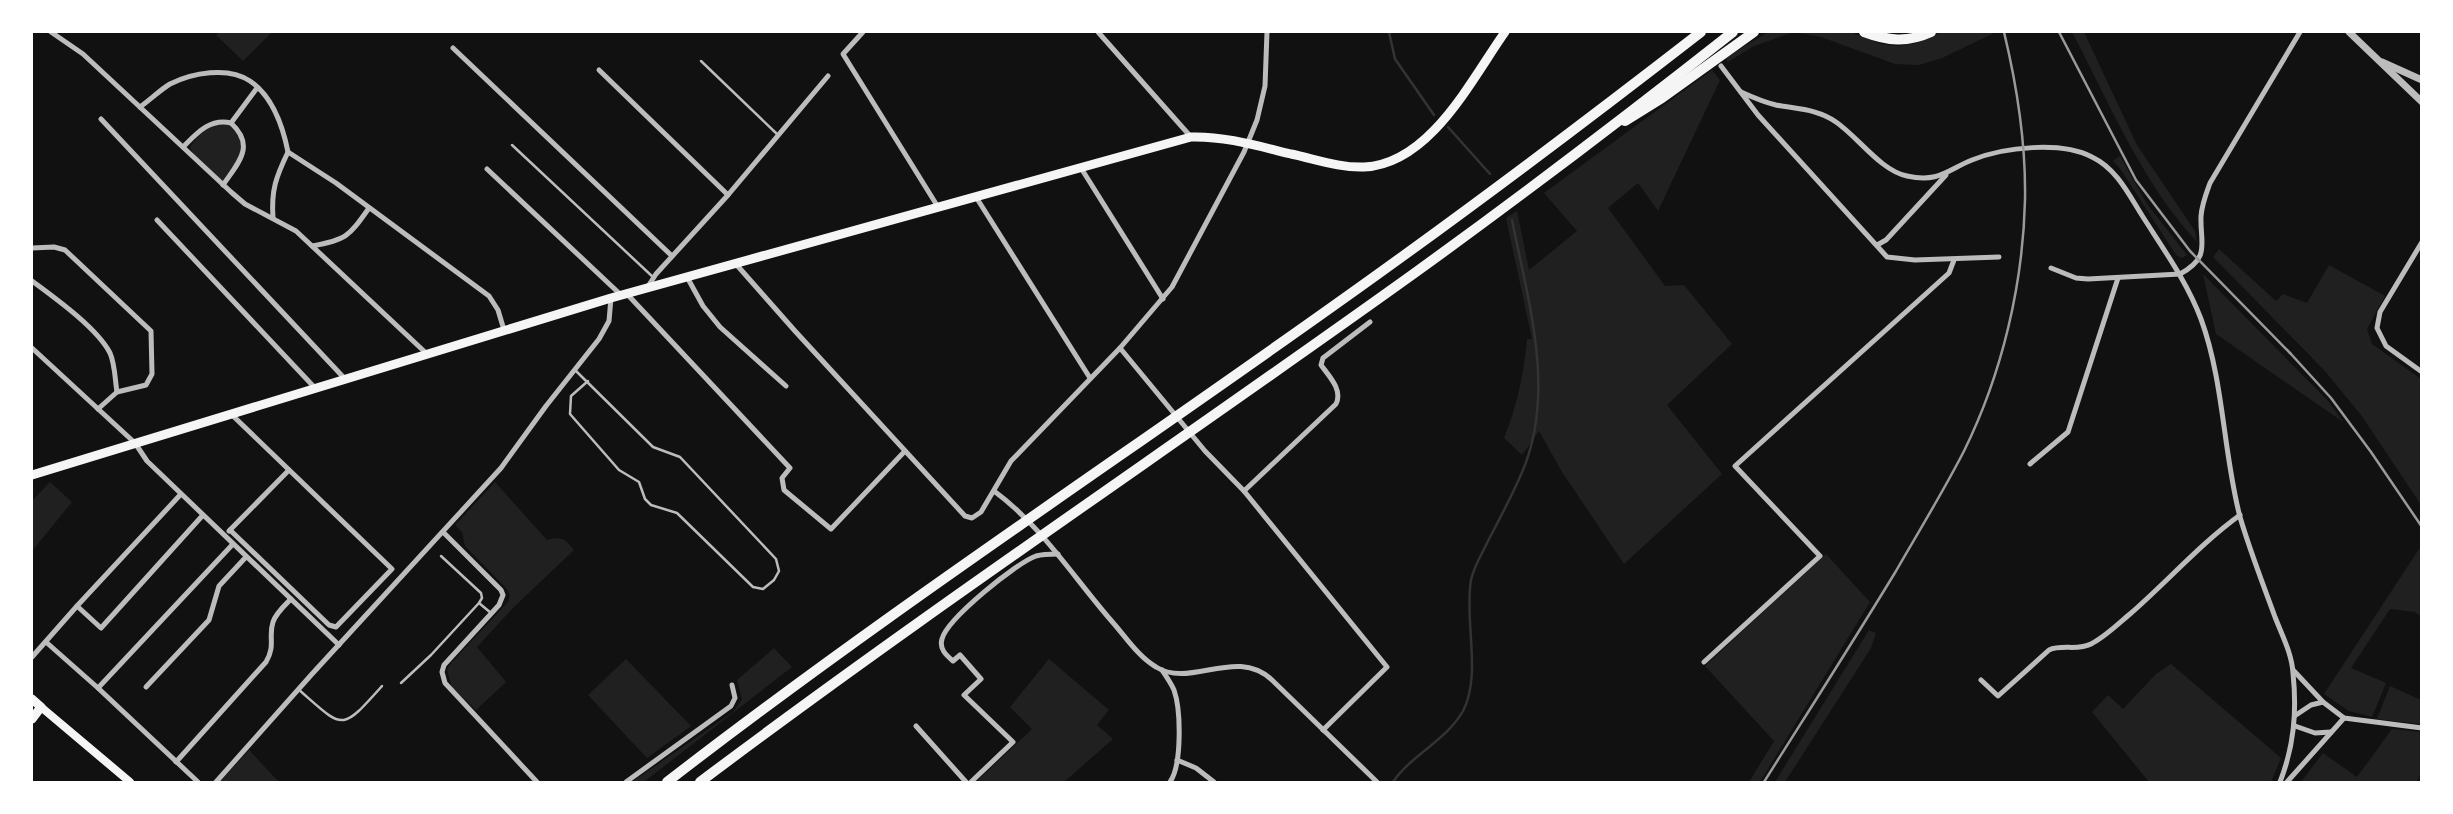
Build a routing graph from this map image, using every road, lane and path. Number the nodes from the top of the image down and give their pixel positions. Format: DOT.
graph roads {
  1 [pos="51,32"];
  2 [pos="863,32"];
  3 [pos="1098,32"];
  4 [pos="1267,32"];
  5 [pos="1505,32"];
  6 [pos="1695,32"];
  7 [pos="1701,32"];
  8 [pos="1733,32"];
  9 [pos="1754,32"];
  10 [pos="1864,32"];
  11 [pos="1931,32"];
  12 [pos="2300,32"];
  13 [pos="2349,32"];
  14 [pos="453,48"];
  15 [pos="1676,51"];
  16 [pos="2375,59"];
  17 [pos="701,61"];
  18 [pos="1721,66"];
  19 [pos="598,70"];
  20 [pos="828,76"];
  21 [pos="2421,80"];
  22 [pos="257,88"];
  23 [pos="1741,92"];
  24 [pos="2421,102"];
  25 [pos="140,107"];
  26 [pos="101,119"];
  27 [pos="231,123"];
  28 [pos="1602,133"];
  29 [pos="778,135"];
  30 [pos="1191,137"];
  31 [pos="1246,144"];
  32 [pos="512,145"];
  33 [pos="183,147"];
  34 [pos="288,152"];
  35 [pos="1081,167"];
  36 [pos="486,170"];
  37 [pos="1947,174"];
  38 [pos="223,185"];
  39 [pos="728,195"];
  40 [pos="976,197"];
  41 [pos="938,207"];
  42 [pos="369,208"];
  43 [pos="273,218"];
  44 [pos="157,220"];
  45 [pos="2421,242"];
  46 [pos="1877,245"];
  47 [pos="312,246"];
  48 [pos="32,248"];
  49 [pos="672,257"];
  50 [pos="1999,257"];
  51 [pos="1954,260"];
  52 [pos="735,263"];
  53 [pos="2050,268"];
  54 [pos="2180,274"];
  55 [pos="687,277"];
  56 [pos="654,278"];
  57 [pos="2118,278"];
  58 [pos="32,281"];
  59 [pos="647,288"];
  60 [pos="624,294"];
  61 [pos="611,298"];
  62 [pos="1163,299"];
  63 [pos="1370,322"];
  64 [pos="504,330"];
  65 [pos="32,348"];
  66 [pos="1120,348"];
  67 [pos="427,354"];
  68 [pos="575,370"];
  69 [pos="2421,372"];
  70 [pos="1090,378"];
  71 [pos="346,380"];
  72 [pos="588,381"];
  73 [pos="786,386"];
  74 [pos="316,389"];
  75 [pos="117,392"];
  76 [pos="98,410"];
  77 [pos="231,414"];
  78 [pos="135,443"];
  79 [pos="905,451"];
  80 [pos="2030,464"];
  81 [pos="289,470"];
  82 [pos="32,475"];
  83 [pos="1244,491"];
  84 [pos="994,492"];
  85 [pos="181,494"];
  86 [pos="203,515"];
  87 [pos="2240,515"];
  88 [pos="230,530"];
  89 [pos="444,533"];
  90 [pos="224,535"];
  91 [pos="233,544"];
  92 [pos="1058,554"];
  93 [pos="441,556"];
  94 [pos="246,557"];
  95 [pos="291,599"];
  96 [pos="479,603"];
  97 [pos="77,606"];
  98 [pos="491,613"];
  99 [pos="46,642"];
  100 [pos="339,645"];
  101 [pos="32,657"];
  102 [pos="1704,662"];
  103 [pos="1162,670"];
  104 [pos="2293,670"];
  105 [pos="1981,680"];
  106 [pos="401,683"];
  107 [pos="732,685"];
  108 [pos="382,686"];
  109 [pos="146,687"];
  110 [pos="98,688"];
  111 [pos="298,690"];
  112 [pos="32,699"];
  113 [pos="2323,702"];
  114 [pos="41,708"];
  115 [pos="2295,715"];
  116 [pos="2344,718"];
  117 [pos="32,719"];
  118 [pos="916,726"];
  119 [pos="2295,726"];
  120 [pos="2421,728"];
  121 [pos="1323,730"];
  122 [pos="2332,732"];
  123 [pos="1177,761"];
  124 [pos="176,762"];
  125 [pos="130,782"];
  126 [pos="198,782"];
  127 [pos="216,782"];
  128 [pos="537,782"];
  129 [pos="626,782"];
  130 [pos="667,782"];
  131 [pos="700,782"];
  132 [pos="966,782"];
  133 [pos="971,782"];
  134 [pos="1170,782"];
  135 [pos="1214,782"];
  136 [pos="1377,782"];
  137 [pos="2280,782"];
  138 [pos="2287,782"];
  1 -- 25 [label="street"];
  2 -- 41 [label="street"];
  3 -- 30 [label="street"];
  4 -- 31 [label="street"];
  5 -- 31 [label="main road"];
  6 -- 15 [label="highway"];
  7 -- 15 [label="highway"];
  8 -- 28 [label="highway"];
  9 -- 28 [label="highway"];
  10 -- 11 [label="highway"];
  12 -- 54 [label="street"];
  13 -- 16 [label="street"];
  14 -- 49 [label="street"];
  15 -- 130 [label="highway"];
  16 -- 21 [label="street"];
  16 -- 24 [label="street"];
  17 -- 29 [label="lane"];
  18 -- 23 [label="street"];
  19 -- 39 [label="street"];
  20 -- 29 [label="street"];
  22 -- 25 [label="street"];
  22 -- 27 [label="street"];
  22 -- 34 [label="street"];
  23 -- 37 [label="street"];
  23 -- 46 [label="street"];
  25 -- 33 [label="street"];
  26 -- 71 [label="street"];
  27 -- 33 [label="street"];
  27 -- 38 [label="street"];
  28 -- 131 [label="highway"];
  29 -- 39 [label="street"];
  30 -- 31 [label="main road"];
  30 -- 35 [label="main road"];
  31 -- 62 [label="street"];
  32 -- 56 [label="lane"];
  33 -- 38 [label="street"];
  34 -- 42 [label="street"];
  34 -- 43 [label="street"];
  35 -- 40 [label="main road"];
  35 -- 62 [label="street"];
  36 -- 60 [label="street"];
  37 -- 46 [label="street"];
  37 -- 54 [label="street"];
  38 -- 43 [label="street"];
  39 -- 49 [label="street"];
  40 -- 41 [label="main road"];
  40 -- 70 [label="street"];
  41 -- 52 [label="main road"];
  42 -- 47 [label="street"];
  42 -- 64 [label="street"];
  43 -- 47 [label="street"];
  44 -- 74 [label="street"];
  45 -- 69 [label="street"];
  46 -- 51 [label="street"];
  47 -- 67 [label="street"];
  48 -- 75 [label="street"];
  49 -- 56 [label="street"];
  50 -- 51 [label="street"];
  51 -- 102 [label="street"];
  52 -- 55 [label="main road"];
  52 -- 79 [label="street"];
  53 -- 57 [label="street"];
  54 -- 57 [label="street"];
  54 -- 87 [label="street"];
  55 -- 59 [label="main road"];
  55 -- 73 [label="street"];
  56 -- 59 [label="street"];
  57 -- 80 [label="street"];
  58 -- 75 [label="street"];
  59 -- 60 [label="main road"];
  60 -- 61 [label="main road"];
  60 -- 79 [label="street"];
  61 -- 64 [label="main road"];
  61 -- 68 [label="street"];
  62 -- 66 [label="street"];
  63 -- 83 [label="street"];
  64 -- 67 [label="main road"];
  65 -- 76 [label="street"];
  66 -- 70 [label="street"];
  66 -- 83 [label="street"];
  67 -- 71 [label="main road"];
  68 -- 72 [label="lane"];
  68 -- 89 [label="street"];
  70 -- 84 [label="street"];
  71 -- 74 [label="main road"];
  72 -- 72 [label="lane"];
  74 -- 77 [label="main road"];
  75 -- 76 [label="street"];
  76 -- 78 [label="street"];
  77 -- 78 [label="main road"];
  77 -- 81 [label="street"];
  78 -- 82 [label="main road"];
  78 -- 85 [label="street"];
  79 -- 84 [label="street"];
  81 -- 88 [label="street"];
  81 -- 88 [label="street"];
  83 -- 121 [label="street"];
  84 -- 92 [label="street"];
  85 -- 86 [label="street"];
  85 -- 97 [label="street"];
  86 -- 90 [label="street"];
  86 -- 97 [label="street"];
  87 -- 104 [label="street"];
  87 -- 105 [label="street"];
  88 -- 90 [label="street"];
  89 -- 98 [label="street"];
  89 -- 100 [label="street"];
  90 -- 91 [label="street"];
  91 -- 94 [label="street"];
  91 -- 110 [label="street"];
  92 -- 103 [label="street"];
  92 -- 133 [label="street"];
  93 -- 96 [label="lane"];
  94 -- 95 [label="street"];
  94 -- 109 [label="street"];
  95 -- 100 [label="street"];
  95 -- 124 [label="street"];
  96 -- 98 [label="lane"];
  96 -- 106 [label="lane"];
  97 -- 99 [label="street"];
  98 -- 128 [label="street"];
  99 -- 101 [label="street"];
  99 -- 110 [label="street"];
  100 -- 111 [label="street"];
  103 -- 121 [label="street"];
  103 -- 123 [label="street"];
  104 -- 113 [label="street"];
  104 -- 115 [label="street"];
  107 -- 129 [label="street"];
  108 -- 111 [label="lane"];
  110 -- 124 [label="street"];
  111 -- 127 [label="street"];
  112 -- 114 [label="main road"];
  113 -- 115 [label="street"];
  113 -- 116 [label="street"];
  114 -- 117 [label="main road"];
  114 -- 125 [label="main road"];
  115 -- 119 [label="street"];
  116 -- 120 [label="street"];
  116 -- 122 [label="street"];
  118 -- 132 [label="street"];
  119 -- 122 [label="street"];
  119 -- 137 [label="street"];
  121 -- 136 [label="street"];
  122 -- 138 [label="street"];
  123 -- 134 [label="street"];
  123 -- 135 [label="street"];
  124 -- 126 [label="street"];
}
